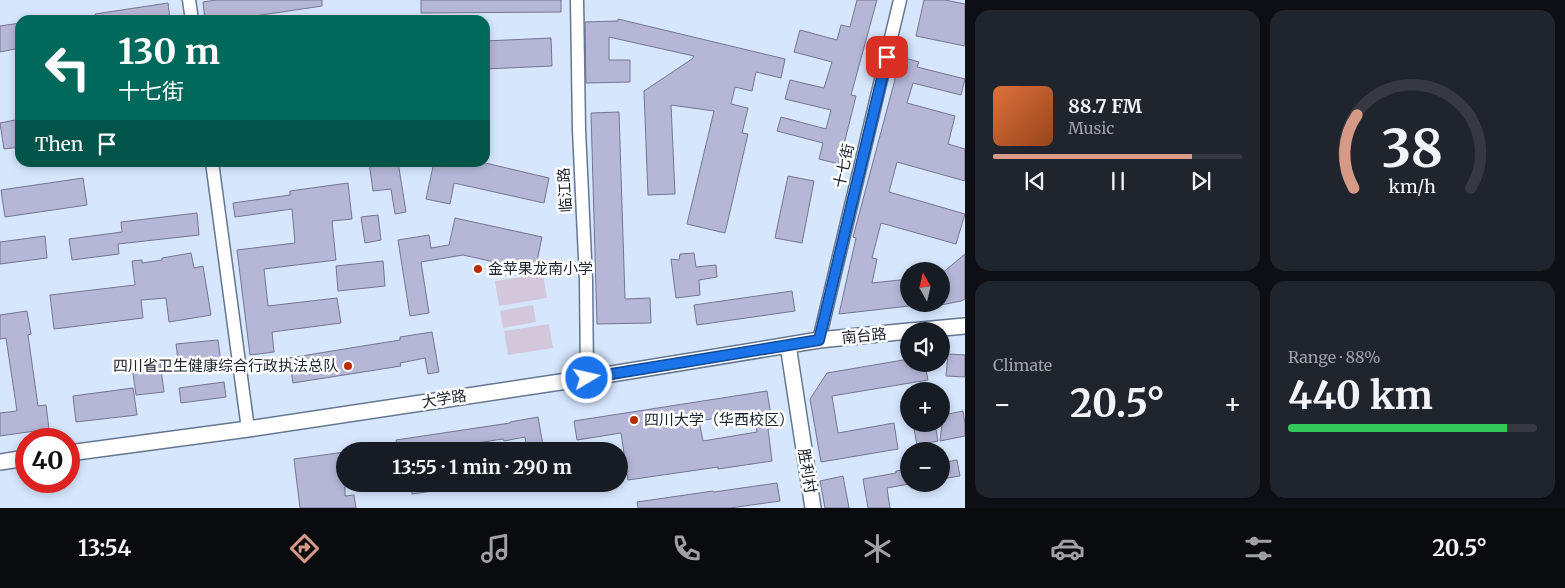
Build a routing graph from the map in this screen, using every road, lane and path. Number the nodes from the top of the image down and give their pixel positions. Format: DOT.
graph roads {
  1 [pos="189,0"];
  2 [pos="577,0"];
  3 [pos="900,0"];
  4 [pos="191,15"];
  5 [pos="213,167"];
  6 [pos="965,326"];
  7 [pos="950,327"];
  8 [pos="900,332"];
  9 [pos="819,340"];
  10 [pos="788,345"];
  11 [pos="587,378"];
  12 [pos="248,429"];
  13 [pos="80,452"];
  14 [pos="15,460"];
  15 [pos="0,462"];
  16 [pos="813,508"];
  1 -- 4 [label="street"];
  2 -- 11 [label="street, 临江路"];
  3 -- 9 [label="street, 十七街"];
  5 -- 12 [label="street"];
  6 -- 7 [label="street, 南台路"];
  8 -- 9 [label="street, 南台路"];
  9 -- 10 [label="street, 大学路"];
  10 -- 11 [label="street, 大学路"];
  10 -- 16 [label="street, 胜利村"];
  11 -- 12 [label="street, 大学路"];
  12 -- 13 [label="street, 大学路"];
  14 -- 15 [label="street"];
}
